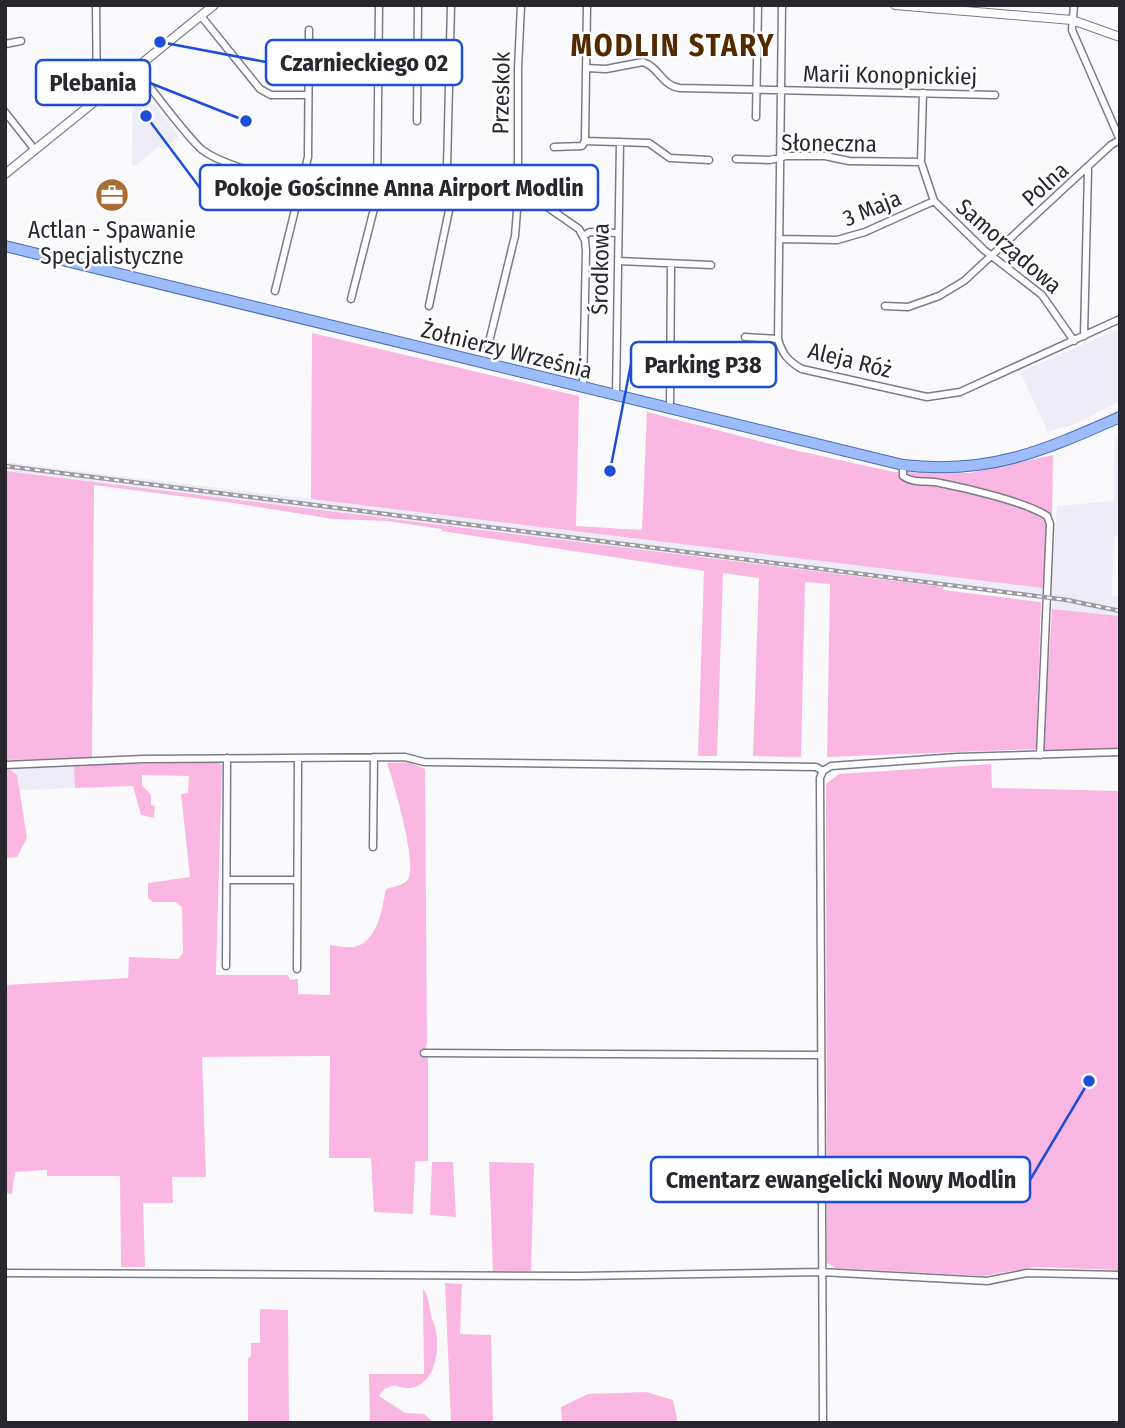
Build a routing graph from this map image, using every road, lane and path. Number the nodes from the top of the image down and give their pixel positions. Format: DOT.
graph roads {
  1 [pos="96,5"];
  2 [pos="214,5"];
  3 [pos="379,5"];
  4 [pos="418,5"];
  5 [pos="451,5"];
  6 [pos="521,5"];
  7 [pos="587,5"];
  8 [pos="758,5"];
  9 [pos="782,5"];
  10 [pos="895,5"];
  11 [pos="1073,5"];
  12 [pos="911,6"];
  13 [pos="201,16"];
  14 [pos="1072,20"];
  15 [pos="309,30"];
  16 [pos="1120,37"];
  17 [pos="21,41"];
  18 [pos="5,44"];
  19 [pos="586,68"];
  20 [pos="136,69"];
  21 [pos="756,90"];
  22 [pos="780,90"];
  23 [pos="923,93"];
  24 [pos="995,94"];
  25 [pos="308,95"];
  26 [pos="97,100"];
  27 [pos="5,112"];
  28 [pos="756,117"];
  29 [pos="417,121"];
  30 [pos="1120,140"];
  31 [pos="585,141"];
  32 [pos="620,142"];
  33 [pos="554,147"];
  34 [pos="35,150"];
  35 [pos="780,158"];
  36 [pos="736,159"];
  37 [pos="709,160"];
  38 [pos="921,162"];
  39 [pos="447,167"];
  40 [pos="1088,169"];
  41 [pos="5,174"];
  42 [pos="302,185"];
  43 [pos="376,194"];
  44 [pos="452,196"];
  45 [pos="518,198"];
  46 [pos="934,201"];
  47 [pos="618,233"];
  48 [pos="583,236"];
  49 [pos="781,239"];
  50 [pos="5,246"];
  51 [pos="992,256"];
  52 [pos="618,261"];
  53 [pos="671,264"];
  54 [pos="711,265"];
  55 [pos="275,291"];
  56 [pos="351,299"];
  57 [pos="429,306"];
  58 [pos="885,306"];
  59 [pos="1120,318"];
  60 [pos="1084,336"];
  61 [pos="745,337"];
  62 [pos="779,339"];
  63 [pos="1074,341"];
  64 [pos="488,346"];
  65 [pos="583,388"];
  66 [pos="616,396"];
  67 [pos="670,409"];
  68 [pos="1120,417"];
  69 [pos="903,465"];
  70 [pos="1120,752"];
  71 [pos="1040,755"];
  72 [pos="374,757"];
  73 [pos="227,758"];
  74 [pos="298,758"];
  75 [pos="5,765"];
  76 [pos="823,771"];
  77 [pos="373,847"];
  78 [pos="227,880"];
  79 [pos="298,880"];
  80 [pos="226,966"];
  81 [pos="297,969"];
  82 [pos="424,1053"];
  83 [pos="820,1055"];
  84 [pos="821,1272"];
  85 [pos="5,1273"];
  86 [pos="1120,1275"];
  87 [pos="822,1423"];
  1 -- 26 [label="street"];
  2 -- 13 [label="street"];
  3 -- 43 [label="street"];
  4 -- 29 [label="street"];
  5 -- 39 [label="street"];
  6 -- 45 [label="street, Przeskok"];
  7 -- 19 [label="street"];
  8 -- 21 [label="street"];
  9 -- 22 [label="street, Aleja Róż"];
  10 -- 12 [label="street"];
  11 -- 14 [label="street"];
  12 -- 14 [label="street"];
  13 -- 20 [label="street"];
  13 -- 25 [label="street"];
  14 -- 16 [label="street"];
  14 -- 30 [label="street"];
  15 -- 25 [label="street"];
  17 -- 18 [label="street"];
  19 -- 21 [label="street, Marii Konopnickiej"];
  19 -- 31 [label="street"];
  20 -- 26 [label="street"];
  20 -- 42 [label="street"];
  21 -- 22 [label="street, Marii Konopnickiej"];
  21 -- 28 [label="street"];
  22 -- 23 [label="street, Marii Konopnickiej"];
  22 -- 35 [label="street, Aleja Róż"];
  23 -- 24 [label="street, Marii Konopnickiej"];
  23 -- 38 [label="street, Samorządowa"];
  25 -- 42 [label="street"];
  26 -- 34 [label="street"];
  27 -- 34 [label="street"];
  30 -- 40 [label="street, Polna"];
  31 -- 32 [label="street"];
  31 -- 33 [label="street"];
  32 -- 37 [label="street"];
  32 -- 47 [label="street, Środkowa"];
  34 -- 41 [label="street"];
  35 -- 36 [label="street, Słoneczna"];
  35 -- 38 [label="street, Słoneczna"];
  35 -- 49 [label="street, Aleja Róż"];
  38 -- 46 [label="street, Samorządowa"];
  40 -- 51 [label="street, Polna"];
  40 -- 60 [label="street"];
  42 -- 43 [label="street"];
  42 -- 55 [label="street"];
  43 -- 44 [label="street"];
  43 -- 56 [label="street"];
  44 -- 45 [label="street"];
  44 -- 57 [label="street"];
  45 -- 48 [label="street"];
  45 -- 64 [label="street, Przeskok"];
  46 -- 49 [label="street, 3 Maja"];
  46 -- 51 [label="street, Samorządowa"];
  47 -- 48 [label="street"];
  47 -- 52 [label="street, Środkowa"];
  48 -- 65 [label="street"];
  49 -- 62 [label="street, Aleja Róż"];
  50 -- 65 [label="main road, Żołnierzy Września"];
  51 -- 58 [label="street, Polna"];
  51 -- 63 [label="street, Samorządowa"];
  52 -- 53 [label="street"];
  52 -- 66 [label="street, Środkowa"];
  53 -- 54 [label="street"];
  53 -- 67 [label="street"];
  59 -- 60 [label="street, Aleja Róż"];
  60 -- 63 [label="street, Aleja Róż"];
  61 -- 62 [label="street"];
  62 -- 63 [label="street, Aleja Róż"];
  65 -- 66 [label="main road, Żołnierzy Września"];
  66 -- 67 [label="main road, Żołnierzy Września"];
  67 -- 69 [label="main road, Żołnierzy Września"];
  68 -- 69 [label="main road, Żołnierzy Września"];
  69 -- 71 [label="street"];
  70 -- 71 [label="street"];
  71 -- 76 [label="street"];
  72 -- 74 [label="street"];
  72 -- 76 [label="street"];
  72 -- 77 [label="street"];
  73 -- 74 [label="street"];
  73 -- 75 [label="street"];
  73 -- 78 [label="street"];
  74 -- 79 [label="street"];
  76 -- 83 [label="street"];
  78 -- 79 [label="street"];
  78 -- 80 [label="street"];
  79 -- 81 [label="street"];
  82 -- 83 [label="street"];
  83 -- 84 [label="street"];
  84 -- 85 [label="street"];
  84 -- 86 [label="street"];
  84 -- 87 [label="street"];
}
